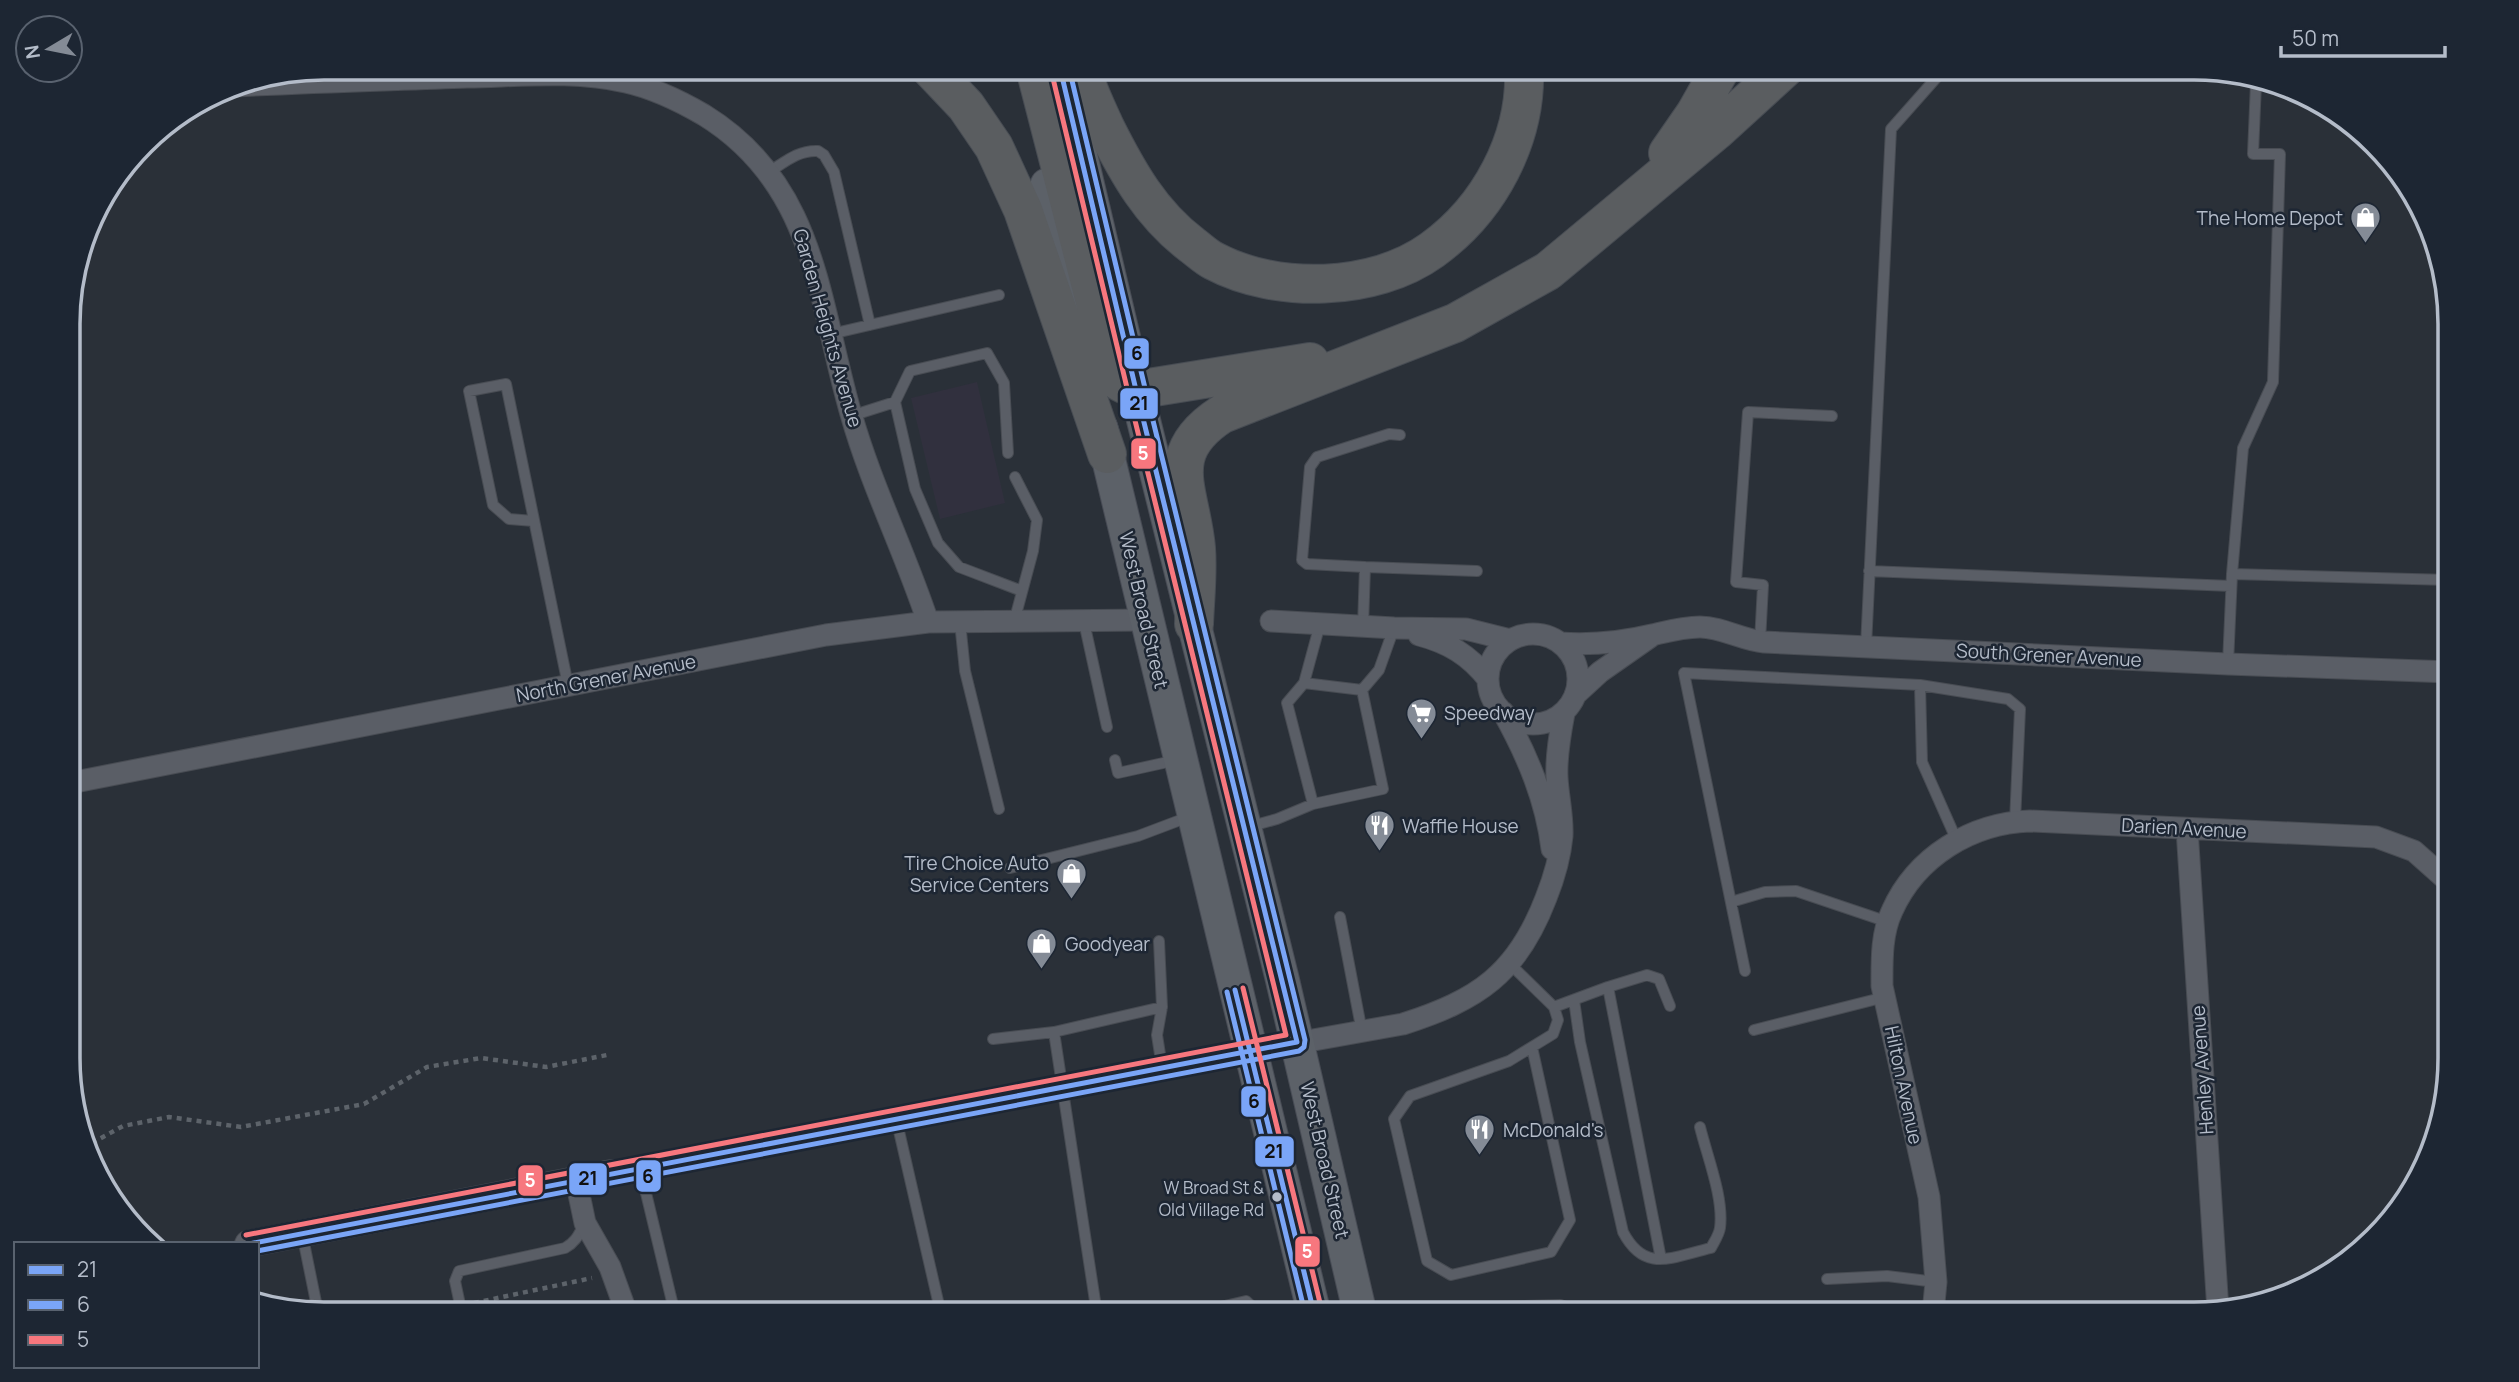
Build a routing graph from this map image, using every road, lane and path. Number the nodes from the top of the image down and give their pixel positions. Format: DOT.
graph roads {
  1 [pos="1523,80"];
  2 [pos="1714,80"];
  3 [pos="1772,80"];
  4 [pos="1934,80"];
  5 [pos="365,81"];
  6 [pos="618,81"];
  7 [pos="942,81"];
  8 [pos="1023,81"];
  9 [pos="1038,81"];
  10 [pos="1063,81"];
  11 [pos="1084,81"];
  12 [pos="284,84"];
  13 [pos="2256,89"];
  14 [pos="768,172"];
  15 [pos="1636,197"];
  16 [pos="999,295"];
  17 [pos="870,325"];
  18 [pos="831,334"];
  19 [pos="1388,349"];
  20 [pos="1136,390"];
  21 [pos="895,402"];
  22 [pos="851,416"];
  23 [pos="1832,416"];
  24 [pos="1400,435"];
  25 [pos="1008,453"];
  26 [pos="1107,454"];
  27 [pos="1015,477"];
  28 [pos="534,521"];
  29 [pos="1365,567"];
  30 [pos="1477,571"];
  31 [pos="1869,571"];
  32 [pos="2232,574"];
  33 [pos="2438,580"];
  34 [pos="2231,586"];
  35 [pos="1022,591"];
  36 [pos="1147,620"];
  37 [pos="1271,621"];
  38 [pos="928,622"];
  39 [pos="960,622"];
  40 [pos="1014,622"];
  41 [pos="1084,622"];
  42 [pos="1194,624"];
  43 [pos="1320,624"];
  44 [pos="1363,627"];
  45 [pos="1394,628"];
  46 [pos="1651,635"];
  47 [pos="1510,640"];
  48 [pos="1760,642"];
  49 [pos="1560,643"];
  50 [pos="1866,646"];
  51 [pos="2228,664"];
  52 [pos="2438,672"];
  53 [pos="1488,679"];
  54 [pos="1304,683"];
  55 [pos="568,685"];
  56 [pos="1920,685"];
  57 [pos="1362,690"];
  58 [pos="1569,704"];
  59 [pos="1502,711"];
  60 [pos="1107,727"];
  61 [pos="1180,759"];
  62 [pos="1115,760"];
  63 [pos="80,781"];
  64 [pos="1313,804"];
  65 [pos="999,809"];
  66 [pos="1194,815"];
  67 [pos="2015,821"];
  68 [pos="1245,828"];
  69 [pos="2187,829"];
  70 [pos="1957,841"];
  71 [pos="1922,866"];
  72 [pos="1010,868"];
  73 [pos="2438,871"];
  74 [pos="1555,875"];
  75 [pos="1731,902"];
  76 [pos="1340,917"];
  77 [pos="1888,922"];
  78 [pos="1159,941"];
  79 [pos="1510,964"];
  80 [pos="1745,971"];
  81 [pos="1608,987"];
  82 [pos="1885,997"];
  83 [pos="1574,1000"];
  84 [pos="1670,1006"];
  85 [pos="1162,1007"];
  86 [pos="1554,1007"];
  87 [pos="1754,1030"];
  88 [pos="1054,1032"];
  89 [pos="1362,1032"];
  90 [pos="993,1039"];
  91 [pos="1297,1042"];
  92 [pos="1532,1047"];
  93 [pos="1251,1051"];
  94 [pos="607,1055"];
  95 [pos="1162,1067"];
  96 [pos="1064,1086"];
  97 [pos="896,1118"];
  98 [pos="1700,1127"];
  99 [pos="96,1141"];
  100 [pos="640,1168"];
  101 [pos="612,1173"];
  102 [pos="576,1180"];
  103 [pos="585,1223"];
  104 [pos="302,1233"];
  105 [pos="258,1242"];
  106 [pos="1661,1259"];
  107 [pos="613,1274"];
  108 [pos="1827,1279"];
  109 [pos="1936,1282"];
  110 [pos="2217,1300"];
  111 [pos="316,1301"];
  112 [pos="1311,1301"];
  113 [pos="1358,1301"];
  114 [pos="1934,1301"];
  115 [pos="460,1302"];
  116 [pos="474,1302"];
  117 [pos="623,1302"];
  118 [pos="672,1302"];
  119 [pos="938,1302"];
  120 [pos="1095,1302"];
  1 -- 11 [label="highway"];
  2 -- 15 [label="highway"];
  3 -- 15 [label="highway"];
  4 -- 31 [label="lane"];
  5 -- 12 [label="street, Garden Heights Avenue"];
  6 -- 14 [label="street, Garden Heights Avenue"];
  7 -- 26 [label="highway"];
  8 -- 26 [label="main road, West Broad Street"];
  9 -- 20 [label="highway"];
  10 -- 20 [label="main road, West Broad Street"];
  13 -- 32 [label="lane"];
  14 -- 17 [label="lane"];
  14 -- 18 [label="street, Garden Heights Avenue"];
  15 -- 19 [label="highway"];
  16 -- 17 [label="lane"];
  17 -- 18 [label="lane"];
  18 -- 22 [label="street, Garden Heights Avenue"];
  19 -- 20 [label="highway"];
  19 -- 42 [label="highway"];
  20 -- 42 [label="main road, West Broad Street"];
  21 -- 22 [label="lane"];
  21 -- 25 [label="lane"];
  21 -- 35 [label="lane"];
  22 -- 38 [label="street, Garden Heights Avenue"];
  23 -- 48 [label="lane"];
  24 -- 29 [label="lane"];
  26 -- 36 [label="main road, West Broad Street"];
  27 -- 35 [label="lane"];
  28 -- 28 [label="lane"];
  28 -- 55 [label="lane"];
  29 -- 30 [label="lane"];
  29 -- 44 [label="lane"];
  31 -- 34 [label="lane"];
  31 -- 50 [label="lane"];
  32 -- 33 [label="lane"];
  32 -- 34 [label="lane"];
  34 -- 51 [label="lane"];
  35 -- 40 [label="lane"];
  36 -- 41 [label="street, North Grener Avenue"];
  36 -- 61 [label="main road, West Broad Street"];
  37 -- 43 [label="street"];
  38 -- 39 [label="street, North Grener Avenue"];
  38 -- 55 [label="street, North Grener Avenue"];
  39 -- 40 [label="street, North Grener Avenue"];
  39 -- 65 [label="lane"];
  40 -- 41 [label="street, North Grener Avenue"];
  41 -- 60 [label="lane"];
  42 -- 68 [label="main road, West Broad Street"];
  43 -- 44 [label="street"];
  43 -- 54 [label="lane"];
  44 -- 45 [label="street"];
  45 -- 47 [label="street"];
  45 -- 53 [label="street"];
  45 -- 57 [label="lane"];
  46 -- 48 [label="street, South Grener Avenue"];
  46 -- 49 [label="street, South Grener Avenue"];
  46 -- 58 [label="street, South Grener Avenue"];
  47 -- 49 [label="street"];
  47 -- 53 [label="street"];
  48 -- 50 [label="street, South Grener Avenue"];
  49 -- 58 [label="street"];
  50 -- 51 [label="street, South Grener Avenue"];
  51 -- 52 [label="street, South Grener Avenue"];
  53 -- 59 [label="street"];
  54 -- 57 [label="lane"];
  54 -- 64 [label="lane"];
  55 -- 63 [label="street, North Grener Avenue"];
  56 -- 67 [label="lane"];
  56 -- 70 [label="lane"];
  56 -- 75 [label="lane"];
  57 -- 64 [label="lane"];
  58 -- 59 [label="street"];
  58 -- 74 [label="street"];
  59 -- 74 [label="street"];
  61 -- 62 [label="lane"];
  61 -- 66 [label="main road, West Broad Street"];
  64 -- 68 [label="lane"];
  66 -- 72 [label="lane"];
  66 -- 93 [label="main road, West Broad Street"];
  67 -- 69 [label="street, Darien Avenue"];
  67 -- 70 [label="street, Darien Avenue"];
  68 -- 91 [label="main road, West Broad Street"];
  69 -- 73 [label="street, Darien Avenue"];
  69 -- 110 [label="street, Henley Avenue"];
  70 -- 71 [label="street, Darien Avenue"];
  71 -- 77 [label="street, Hilton Avenue"];
  74 -- 79 [label="street"];
  75 -- 77 [label="lane"];
  75 -- 80 [label="lane"];
  76 -- 89 [label="lane"];
  77 -- 82 [label="street, Hilton Avenue"];
  78 -- 85 [label="lane"];
  79 -- 86 [label="lane"];
  79 -- 89 [label="street"];
  81 -- 83 [label="lane"];
  81 -- 84 [label="lane"];
  81 -- 106 [label="lane"];
  82 -- 87 [label="lane"];
  82 -- 109 [label="street, Hilton Avenue"];
  83 -- 86 [label="lane"];
  83 -- 106 [label="lane"];
  85 -- 88 [label="lane"];
  85 -- 95 [label="lane"];
  86 -- 92 [label="lane"];
  88 -- 90 [label="lane"];
  88 -- 96 [label="lane"];
  89 -- 91 [label="street"];
  91 -- 93 [label="street"];
  91 -- 113 [label="main road, West Broad Street"];
  92 -- 92 [label="lane"];
  93 -- 95 [label="street"];
  93 -- 112 [label="main road, West Broad Street"];
  94 -- 99 [label="path"];
  95 -- 96 [label="street"];
  96 -- 97 [label="street"];
  96 -- 120 [label="lane"];
  97 -- 100 [label="street"];
  97 -- 119 [label="lane"];
  98 -- 106 [label="lane"];
  100 -- 101 [label="street"];
  100 -- 118 [label="lane"];
  101 -- 102 [label="street"];
  102 -- 103 [label="street"];
  102 -- 104 [label="street"];
  103 -- 107 [label="street"];
  103 -- 115 [label="lane"];
  104 -- 105 [label="street"];
  104 -- 111 [label="lane"];
  107 -- 116 [label="path"];
  107 -- 117 [label="street"];
  108 -- 109 [label="lane"];
  109 -- 114 [label="street, Hilton Avenue"];
}
